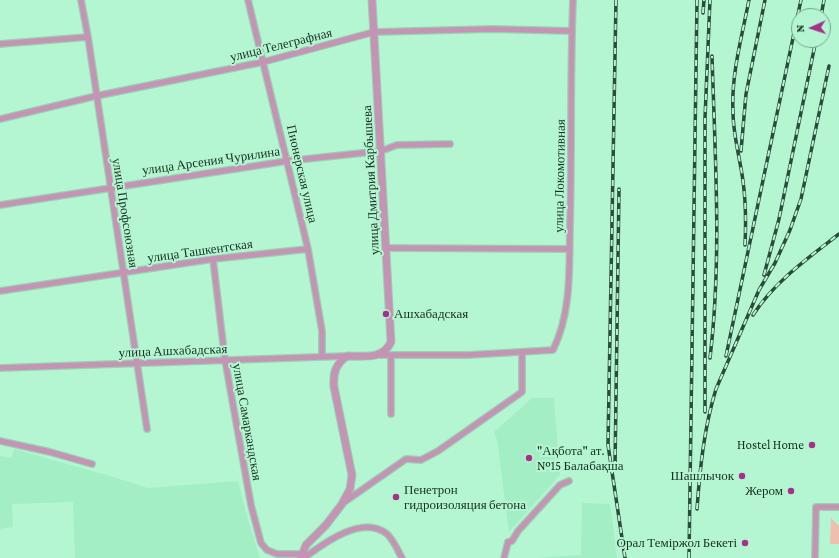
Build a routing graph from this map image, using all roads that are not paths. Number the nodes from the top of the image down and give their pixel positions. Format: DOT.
graph roads {
  1 [pos="81,0"];
  2 [pos="248,0"];
  3 [pos="372,0"];
  4 [pos="573,0"];
  5 [pos="572,31"];
  6 [pos="374,32"];
  7 [pos="88,37"];
  8 [pos="0,44"];
  9 [pos="263,62"];
  10 [pos="96,96"];
  11 [pos="0,119"];
  12 [pos="450,144"];
  13 [pos="381,151"];
  14 [pos="288,162"];
  15 [pos="110,187"];
  16 [pos="0,205"];
  17 [pos="386,248"];
  18 [pos="308,249"];
  19 [pos="569,249"];
  20 [pos="213,259"];
  21 [pos="123,273"];
  22 [pos="0,291"];
  23 [pos="522,352"];
  24 [pos="380,355"];
  25 [pos="391,355"];
  26 [pos="322,356"];
  27 [pos="347,356"];
  28 [pos="225,360"];
  29 [pos="137,363"];
  30 [pos="0,368"];
  31 [pos="392,414"];
  32 [pos="147,429"];
  33 [pos="0,441"];
  34 [pos="92,464"];
  35 [pos="569,481"];
  36 [pos="342,504"];
  37 [pos="839,507"];
  38 [pos="302,557"];
  39 [pos="402,558"];
  40 [pos="504,558"];
  41 [pos="815,558"];
  1 -- 7 [label="street, улица Профсоюзная"];
  2 -- 9 [label="street, Пионерская улица"];
  3 -- 6 [label="street, улица Дмитрия Карбышева"];
  4 -- 5 [label="street, улица Локомотивная"];
  5 -- 6 [label="street, улица Телеграфная"];
  5 -- 19 [label="street, улица Локомотивная"];
  6 -- 9 [label="street, улица Телеграфная"];
  6 -- 13 [label="street, улица Дмитрия Карбышева"];
  7 -- 8 [label="street"];
  7 -- 10 [label="street, улица Профсоюзная"];
  9 -- 10 [label="street, улица Телеграфная"];
  9 -- 14 [label="street, Пионерская улица"];
  10 -- 11 [label="street, улица Телеграфная"];
  10 -- 15 [label="street, улица Профсоюзная"];
  12 -- 13 [label="street, улица Арсения Чурилина"];
  13 -- 14 [label="street, улица Арсения Чурилина"];
  13 -- 17 [label="street, улица Дмитрия Карбышева"];
  14 -- 15 [label="street, улица Арсения Чурилина"];
  14 -- 18 [label="street, Пионерская улица"];
  15 -- 16 [label="street, улица Арсения Чурилина"];
  15 -- 21 [label="street, улица Профсоюзная"];
  17 -- 19 [label="street"];
  17 -- 24 [label="street, улица Дмитрия Карбышева"];
  18 -- 20 [label="street, улица Ташкентская"];
  18 -- 26 [label="street, Пионерская улица"];
  19 -- 23 [label="street, улица Локомотивная"];
  20 -- 21 [label="street, улица Ташкентская"];
  20 -- 28 [label="street, улица Самаркандская"];
  21 -- 22 [label="street, улица Ташкентская"];
  21 -- 29 [label="street, улица Профсоюзная"];
  23 -- 25 [label="street"];
  23 -- 36 [label="street"];
  24 -- 25 [label="street"];
  24 -- 27 [label="street"];
  25 -- 31 [label="street"];
  26 -- 27 [label="street, улица Ашхабадская"];
  26 -- 28 [label="street, улица Ашхабадская"];
  27 -- 36 [label="street"];
  28 -- 29 [label="street, улица Ашхабадская"];
  28 -- 38 [label="street, улица Самаркандская"];
  29 -- 30 [label="street, улица Ашхабадская"];
  29 -- 32 [label="street, улица Профсоюзная"];
  33 -- 34 [label="street"];
  35 -- 40 [label="street"];
  36 -- 38 [label="street"];
  37 -- 41 [label="street"];
  38 -- 39 [label="street"];
}
